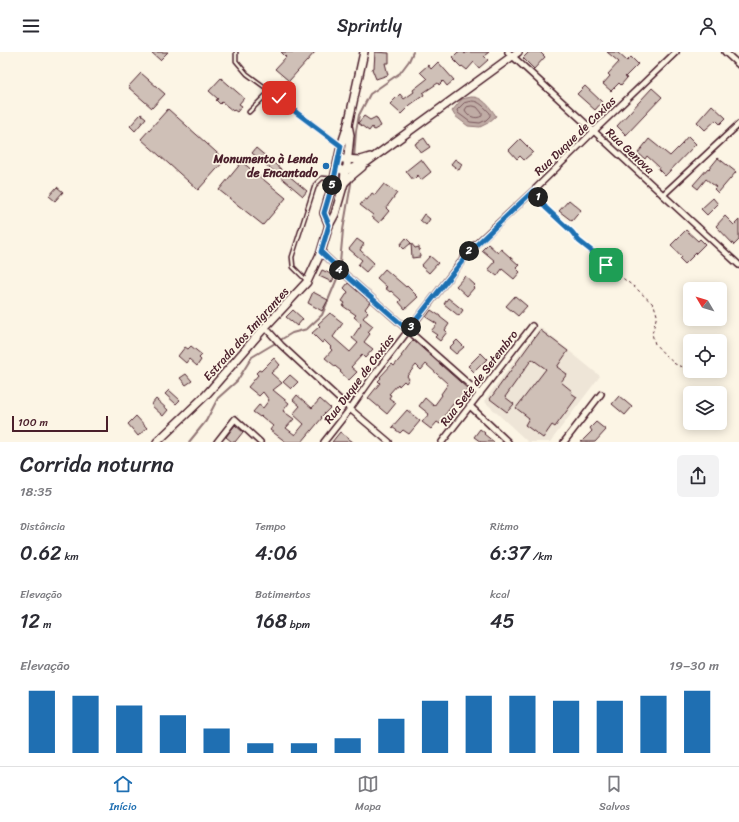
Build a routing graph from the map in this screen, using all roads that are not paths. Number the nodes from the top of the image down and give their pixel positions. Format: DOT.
graph roads {
  1 [pos="236,52"];
  2 [pos="364,52"];
  3 [pos="676,52"];
  4 [pos="725,52"];
  5 [pos="513,53"];
  6 [pos="739,65"];
  7 [pos="279,98"];
  8 [pos="249,112"];
  9 [pos="739,124"];
  10 [pos="348,125"];
  11 [pos="594,131"];
  12 [pos="341,146"];
  13 [pos="338,158"];
  14 [pos="348,159"];
  15 [pos="363,161"];
  16 [pos="336,168"];
  17 [pos="348,172"];
  18 [pos="334,179"];
  19 [pos="663,195"];
  20 [pos="329,225"];
  21 [pos="321,252"];
  22 [pos="738,262"];
  23 [pos="307,282"];
  24 [pos="532,326"];
  25 [pos="265,327"];
  26 [pos="408,330"];
  27 [pos="480,394"];
  28 [pos="601,394"];
  29 [pos="470,406"];
  30 [pos="350,409"];
  31 [pos="156,442"];
  32 [pos="217,442"];
  33 [pos="260,442"];
  34 [pos="324,442"];
  35 [pos="389,442"];
  36 [pos="442,442"];
  37 [pos="508,442"];
  38 [pos="564,442"];
  1 -- 7 [label="lane"];
  2 -- 10 [label="street, Estrada dos Imigrantes"];
  3 -- 11 [label="street, Rua Duque de Caxias"];
  4 -- 6 [label="street"];
  5 -- 11 [label="street, Rua Genova"];
  5 -- 15 [label="street"];
  7 -- 8 [label="lane"];
  7 -- 12 [label="lane"];
  9 -- 19 [label="street"];
  10 -- 12 [label="street, Estrada dos Imigrantes"];
  10 -- 14 [label="street, Estrada dos Imigrantes"];
  11 -- 19 [label="street, Rua Genova"];
  11 -- 26 [label="street, Rua Duque de Caxias"];
  12 -- 13 [label="street, Estrada dos Imigrantes"];
  13 -- 14 [label="street"];
  13 -- 16 [label="street, Estrada dos Imigrantes"];
  14 -- 15 [label="street"];
  14 -- 17 [label="street, Estrada dos Imigrantes"];
  15 -- 17 [label="street"];
  16 -- 17 [label="street"];
  16 -- 18 [label="street, Estrada dos Imigrantes"];
  17 -- 20 [label="street, Estrada dos Imigrantes"];
  18 -- 20 [label="street, Estrada dos Imigrantes"];
  18 -- 23 [label="lane"];
  19 -- 22 [label="street, Rua Genova"];
  20 -- 21 [label="street, Estrada dos Imigrantes"];
  21 -- 23 [label="street, Estrada dos Imigrantes"];
  21 -- 26 [label="street"];
  23 -- 25 [label="street, Estrada dos Imigrantes"];
  24 -- 27 [label="street, Rua Sete de Setembro"];
  25 -- 30 [label="street"];
  25 -- 31 [label="street, Estrada dos Imigrantes"];
  26 -- 27 [label="street"];
  26 -- 30 [label="street, Rua Duque de Caxias"];
  27 -- 29 [label="street, Rua Sete de Setembro"];
  28 -- 38 [label="street"];
  29 -- 36 [label="street, Rua Sete de Setembro"];
  29 -- 37 [label="street"];
  30 -- 34 [label="street, Rua Duque de Caxias"];
  30 -- 35 [label="street"];
  32 -- 33 [label="street"];
}
